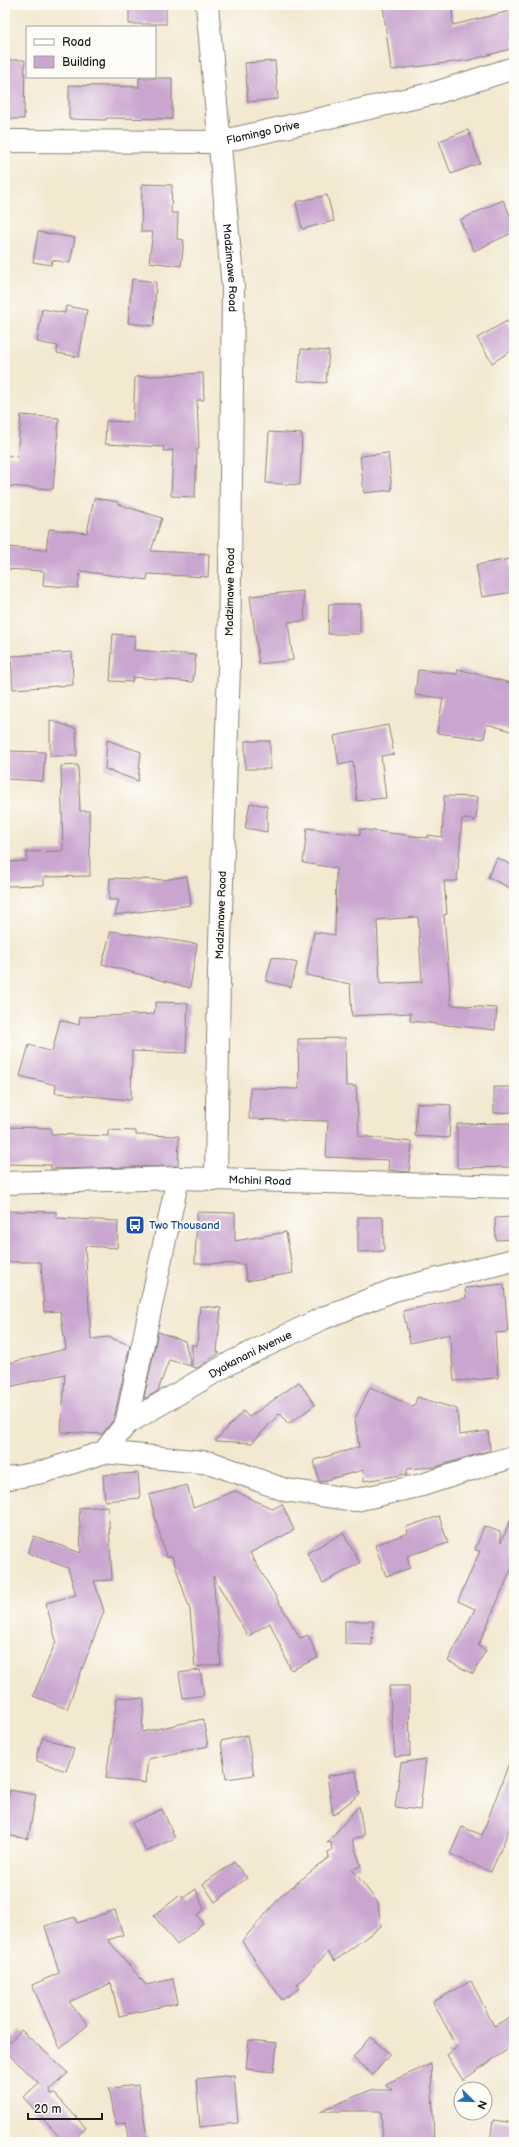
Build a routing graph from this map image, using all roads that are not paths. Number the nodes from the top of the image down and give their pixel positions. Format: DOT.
graph roads {
  1 [pos="207,5"];
  2 [pos="514,68"];
  3 [pos="5,141"];
  4 [pos="219,142"];
  5 [pos="178,1178"];
  6 [pos="216,1179"];
  7 [pos="5,1183"];
  8 [pos="514,1187"];
  9 [pos="514,1260"];
  10 [pos="126,1424"];
  11 [pos="104,1452"];
  12 [pos="514,1457"];
  13 [pos="5,1479"];
  1 -- 4 [label="street, Madzimawe Road"];
  2 -- 4 [label="street, Flamingo Drive"];
  3 -- 4 [label="street, Flamingo Drive"];
  4 -- 6 [label="street, Madzimawe Road"];
  5 -- 6 [label="street, Mchini Road"];
  5 -- 7 [label="street, Mchini Road"];
  5 -- 10 [label="street"];
  6 -- 8 [label="street, Mchini Road"];
  9 -- 10 [label="street, Dyakanani Avenue"];
  10 -- 11 [label="street, Dyakanani Avenue"];
  11 -- 12 [label="street"];
  11 -- 13 [label="street"];
}
